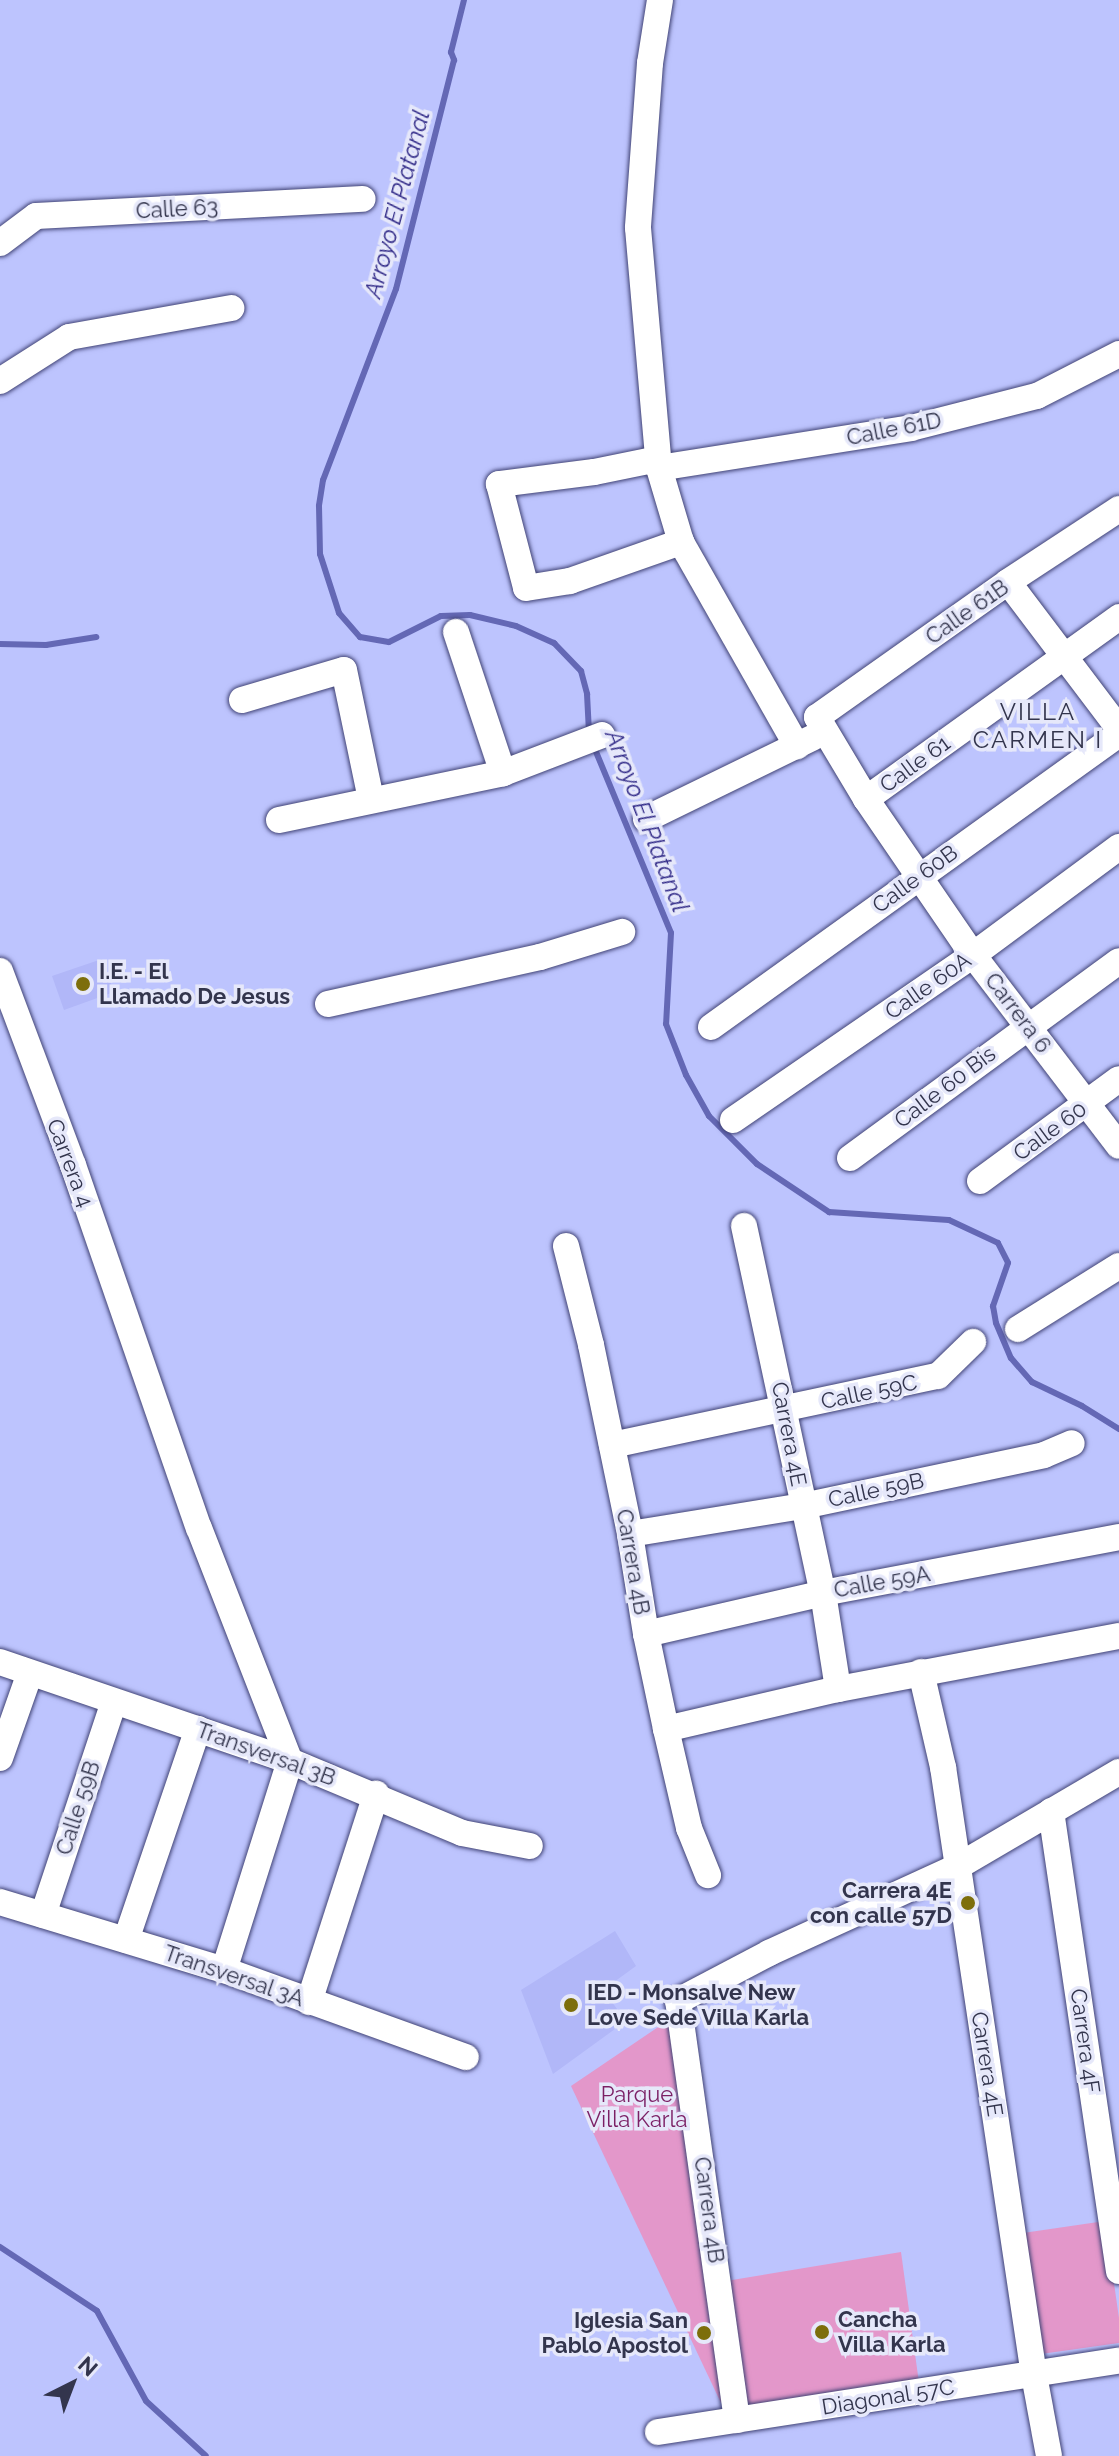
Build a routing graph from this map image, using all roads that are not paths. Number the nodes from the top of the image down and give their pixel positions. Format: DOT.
graph roads {
  1 [pos="660,0"];
  2 [pos="363,199"];
  3 [pos="0,243"];
  4 [pos="231,308"];
  5 [pos="1119,354"];
  6 [pos="0,381"];
  7 [pos="659,464"];
  8 [pos="1119,509"];
  9 [pos="681,542"];
  10 [pos="1008,582"];
  11 [pos="1119,617"];
  12 [pos="456,632"];
  13 [pos="1064,656"];
  14 [pos="242,700"];
  15 [pos="820,725"];
  16 [pos="1119,731"];
  17 [pos="591,739"];
  18 [pos="797,746"];
  19 [pos="503,773"];
  20 [pos="371,799"];
  21 [pos="866,799"];
  22 [pos="646,819"];
  23 [pos="279,820"];
  24 [pos="1119,847"];
  25 [pos="919,876"];
  26 [pos="622,932"];
  27 [pos="973,955"];
  28 [pos="1119,961"];
  29 [pos="0,971"];
  30 [pos="328,1004"];
  31 [pos="1027,1026"];
  32 [pos="711,1027"];
  33 [pos="1119,1079"];
  34 [pos="1087,1104"];
  35 [pos="733,1120"];
  36 [pos="1119,1146"];
  37 [pos="850,1158"];
  38 [pos="980,1181"];
  39 [pos="744,1226"];
  40 [pos="566,1246"];
  41 [pos="1119,1266"];
  42 [pos="1018,1329"];
  43 [pos="973,1342"];
  44 [pos="784,1410"];
  45 [pos="1072,1443"];
  46 [pos="612,1445"];
  47 [pos="803,1506"];
  48 [pos="630,1534"];
  49 [pos="1119,1537"];
  50 [pos="823,1593"];
  51 [pos="646,1634"];
  52 [pos="1116,1645"];
  53 [pos="0,1662"];
  54 [pos="921,1672"];
  55 [pos="30,1673"];
  56 [pos="838,1689"];
  57 [pos="114,1702"];
  58 [pos="198,1729"];
  59 [pos="666,1729"];
  60 [pos="0,1758"];
  61 [pos="290,1761"];
  62 [pos="1119,1772"];
  63 [pos="376,1794"];
  64 [pos="1051,1811"];
  65 [pos="530,1846"];
  66 [pos="957,1867"];
  67 [pos="708,1875"];
  68 [pos="0,1902"];
  69 [pos="43,1915"];
  70 [pos="126,1940"];
  71 [pos="224,1970"];
  72 [pos="309,2002"];
  73 [pos="466,2057"];
  74 [pos="1119,2271"];
  75 [pos="1119,2361"];
  76 [pos="1034,2375"];
  77 [pos="737,2420"];
  78 [pos="658,2432"];
  79 [pos="1049,2456"];
  1 -- 7 [label="street"];
  2 -- 3 [label="street, Calle 63"];
  4 -- 6 [label="street"];
  5 -- 7 [label="street, Calle 61D"];
  7 -- 9 [label="street"];
  7 -- 9 [label="street, Calle 61D"];
  8 -- 10 [label="street, Calle 61B"];
  9 -- 18 [label="street"];
  10 -- 13 [label="street"];
  10 -- 15 [label="street, Calle 61B"];
  11 -- 13 [label="street, Calle 61"];
  12 -- 19 [label="street"];
  13 -- 16 [label="street"];
  13 -- 21 [label="street, Calle 61"];
  14 -- 20 [label="street"];
  15 -- 18 [label="street, Calle 61B"];
  15 -- 21 [label="street, Carrera 6"];
  16 -- 25 [label="street, Calle 60B"];
  17 -- 19 [label="street"];
  18 -- 22 [label="street, Calle 61B"];
  19 -- 20 [label="street"];
  20 -- 23 [label="street"];
  21 -- 25 [label="street, Carrera 6"];
  24 -- 27 [label="street, Calle 60A"];
  25 -- 27 [label="street, Carrera 6"];
  25 -- 32 [label="street, Calle 60B"];
  26 -- 30 [label="street"];
  27 -- 31 [label="street, Carrera 6"];
  27 -- 35 [label="street, Calle 60A"];
  28 -- 31 [label="street, Calle 60 Bis"];
  29 -- 61 [label="street, Carrera 4"];
  31 -- 34 [label="street, Carrera 6"];
  31 -- 37 [label="street, Calle 60 Bis"];
  33 -- 34 [label="street, Calle 60"];
  34 -- 36 [label="street, Carrera 6"];
  34 -- 38 [label="street, Calle 60"];
  39 -- 44 [label="street, Carrera 4E"];
  40 -- 46 [label="street, Carrera 4B"];
  41 -- 42 [label="street"];
  43 -- 44 [label="street, Calle 59C"];
  44 -- 46 [label="street, Calle 59C"];
  44 -- 47 [label="street, Carrera 4E"];
  45 -- 47 [label="street, Calle 59B"];
  46 -- 48 [label="street, Carrera 4B"];
  47 -- 48 [label="street, Calle 59B"];
  47 -- 50 [label="street, Carrera 4E"];
  48 -- 51 [label="street, Carrera 4B"];
  49 -- 50 [label="street, Calle 59A"];
  50 -- 51 [label="street, Calle 59A"];
  50 -- 56 [label="street, Carrera 4E"];
  51 -- 59 [label="street, Carrera 4B"];
  52 -- 54 [label="street"];
  53 -- 55 [label="street, Transversal 3B"];
  54 -- 56 [label="street"];
  54 -- 66 [label="street, Carrera 4E"];
  55 -- 57 [label="street, Transversal 3B"];
  55 -- 60 [label="street"];
  56 -- 59 [label="street"];
  57 -- 58 [label="street, Transversal 3B"];
  57 -- 69 [label="street, Calle 59B"];
  58 -- 61 [label="street, Transversal 3B"];
  58 -- 70 [label="street"];
  59 -- 67 [label="street, Carrera 4B"];
  61 -- 63 [label="street, Transversal 3B"];
  61 -- 71 [label="street"];
  62 -- 64 [label="street"];
  63 -- 65 [label="street, Transversal 3B"];
  63 -- 72 [label="street"];
  64 -- 66 [label="street"];
  64 -- 74 [label="street, Carrera 4F"];
  66 -- 76 [label="street, Carrera 4E"];
  66 -- 77 [label="street, Carrera 4B"];
  68 -- 69 [label="street, Transversal 3A"];
  69 -- 70 [label="street, Transversal 3A"];
  70 -- 71 [label="street, Transversal 3A"];
  71 -- 72 [label="street, Transversal 3A"];
  72 -- 73 [label="street, Transversal 3A"];
  75 -- 76 [label="street, Diagonal 57C"];
  76 -- 77 [label="street, Diagonal 57C"];
  76 -- 79 [label="street, Carrera 4E"];
  77 -- 78 [label="street, Diagonal 57C"];
}
